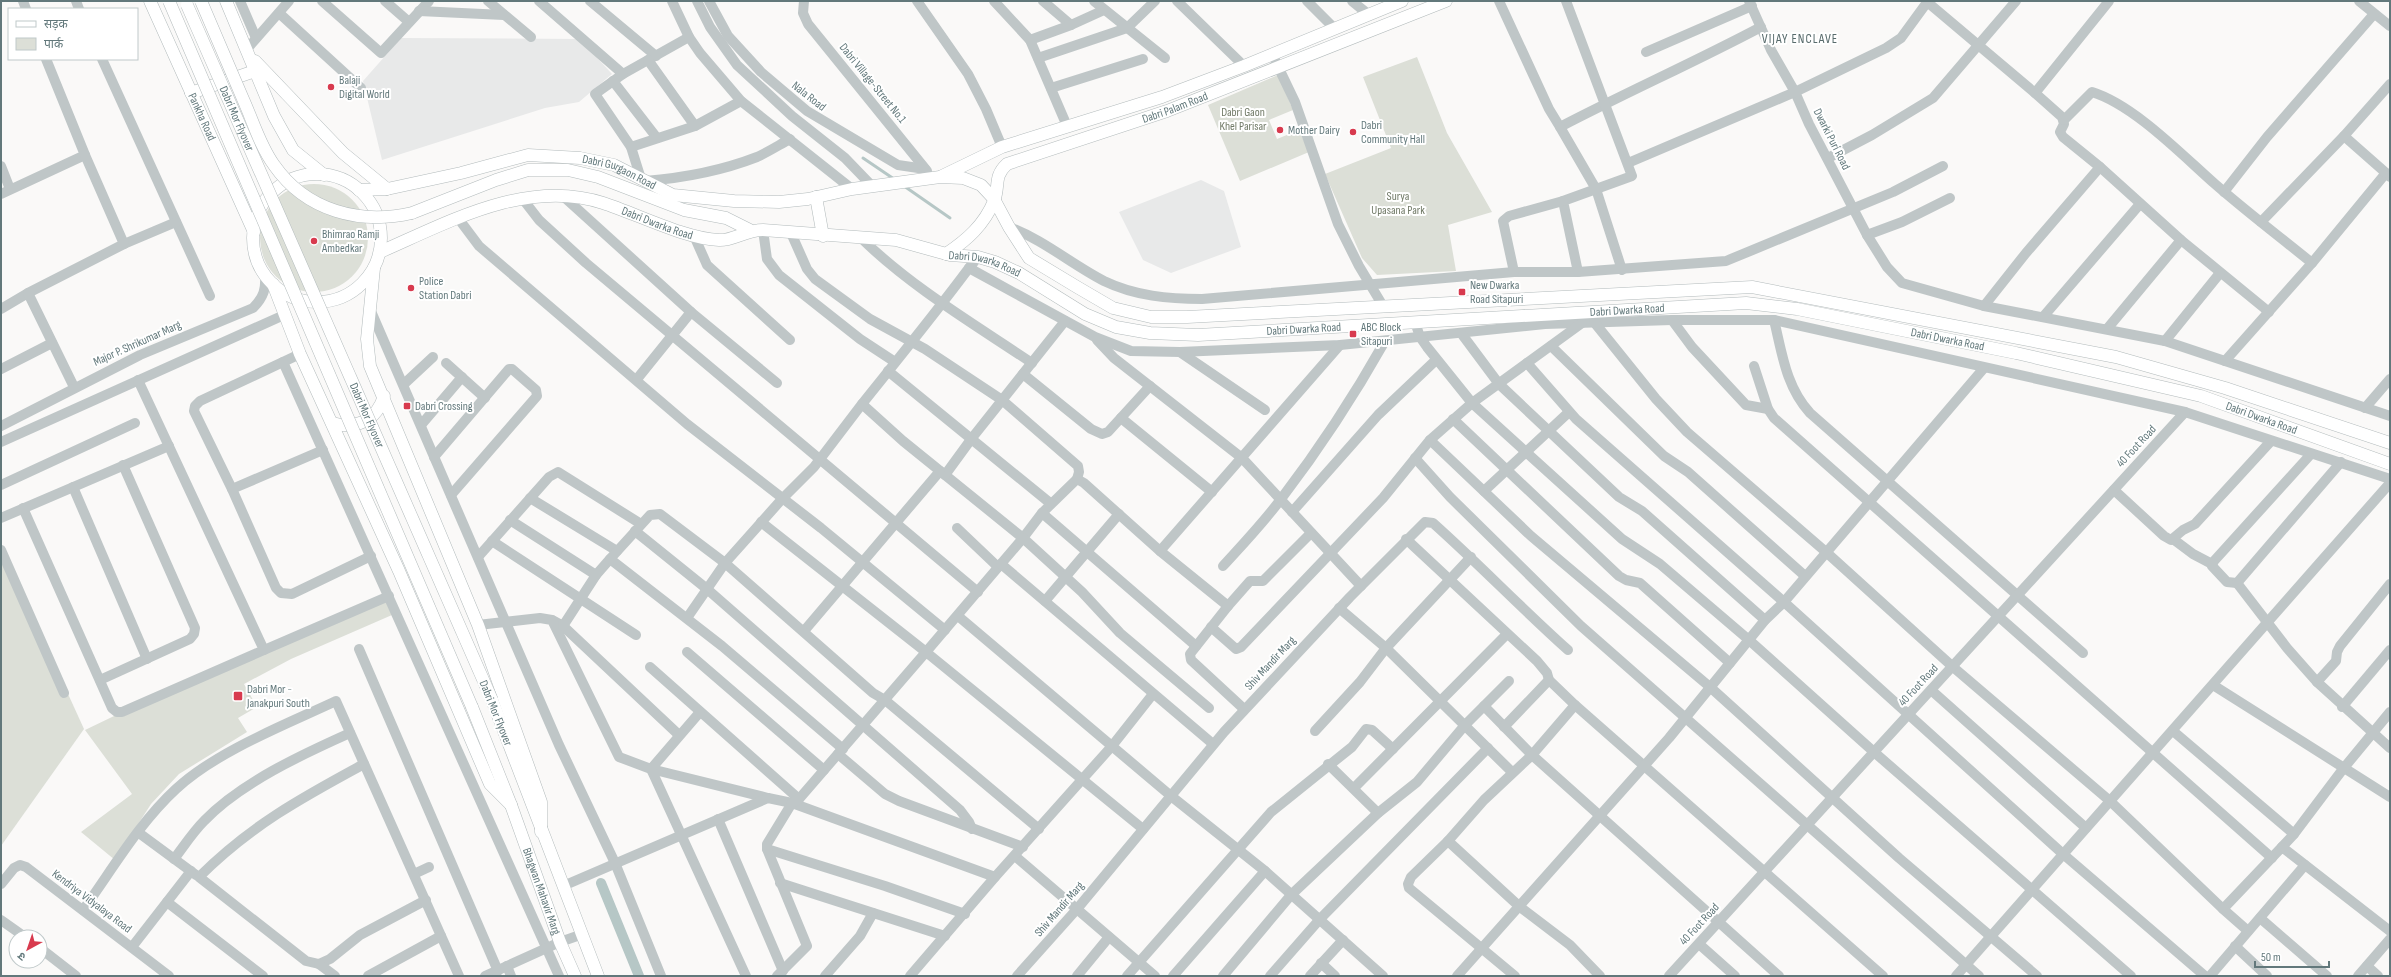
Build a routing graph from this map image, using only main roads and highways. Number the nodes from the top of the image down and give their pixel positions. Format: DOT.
graph roads {
  1 [pos="150,1"];
  2 [pos="169,1"];
  3 [pos="201,1"];
  4 [pos="226,1"];
  5 [pos="1402,1"];
  6 [pos="1446,1"];
  7 [pos="186,3"];
  8 [pos="248,51"];
  9 [pos="255,71"];
  10 [pos="191,93"];
  11 [pos="324,175"];
  12 [pos="931,175"];
  13 [pos="387,189"];
  14 [pos="359,190"];
  15 [pos="816,197"];
  16 [pos="994,199"];
  17 [pos="756,230"];
  18 [pos="254,232"];
  19 [pos="823,236"];
  20 [pos="380,252"];
  21 [pos="946,254"];
  22 [pos="374,268"];
  23 [pos="272,284"];
  24 [pos="384,396"];
  25 [pos="332,423"];
  26 [pos="2390,443"];
  27 [pos="2390,464"];
  28 [pos="512,805"];
  29 [pos="541,832"];
  30 [pos="575,976"];
  31 [pos="598,976"];
  1 -- 10 [label="main road, Pankha Road"];
  2 -- 28 [label="main road, Dabri Mor Flyover, bridge"];
  3 -- 17 [label="main road, bridge"];
  4 -- 8 [label="main road"];
  5 -- 12 [label="main road, Dabri Palam Road"];
  6 -- 16 [label="main road, Dabri Palam Road"];
  7 -- 29 [label="main road, Dabri Mor Flyover, bridge"];
  8 -- 9 [label="main road"];
  8 -- 13 [label="main road"];
  9 -- 10 [label="main road"];
  9 -- 11 [label="main road"];
  10 -- 18 [label="main road, Pankha Road"];
  11 -- 14 [label="main road"];
  11 -- 18 [label="main road"];
  12 -- 15 [label="main road, Dabri Gurgaon Road"];
  12 -- 16 [label="main road, Dabri Dwarka Road"];
  13 -- 14 [label="main road, Dabri Gurgaon Road"];
  13 -- 15 [label="main road, Dabri Gurgaon Road"];
  14 -- 20 [label="main road"];
  15 -- 19 [label="main road"];
  16 -- 21 [label="main road, Dabri Palam Road"];
  16 -- 26 [label="main road, Dabri Dwarka Road"];
  17 -- 19 [label="main road, Dabri Dwarka Road"];
  17 -- 20 [label="main road, Dabri Dwarka Road"];
  18 -- 23 [label="main road"];
  19 -- 21 [label="main road, Dabri Dwarka Road"];
  20 -- 22 [label="main road"];
  21 -- 27 [label="main road, Dabri Dwarka Road"];
  22 -- 23 [label="main road"];
  22 -- 24 [label="main road"];
  23 -- 25 [label="main road"];
  24 -- 25 [label="main road"];
  24 -- 29 [label="main road"];
  25 -- 28 [label="main road"];
  28 -- 30 [label="main road, Bhagwan Mahavir Marg"];
  29 -- 31 [label="main road, Bhagwan Mahavir Marg"];
}
